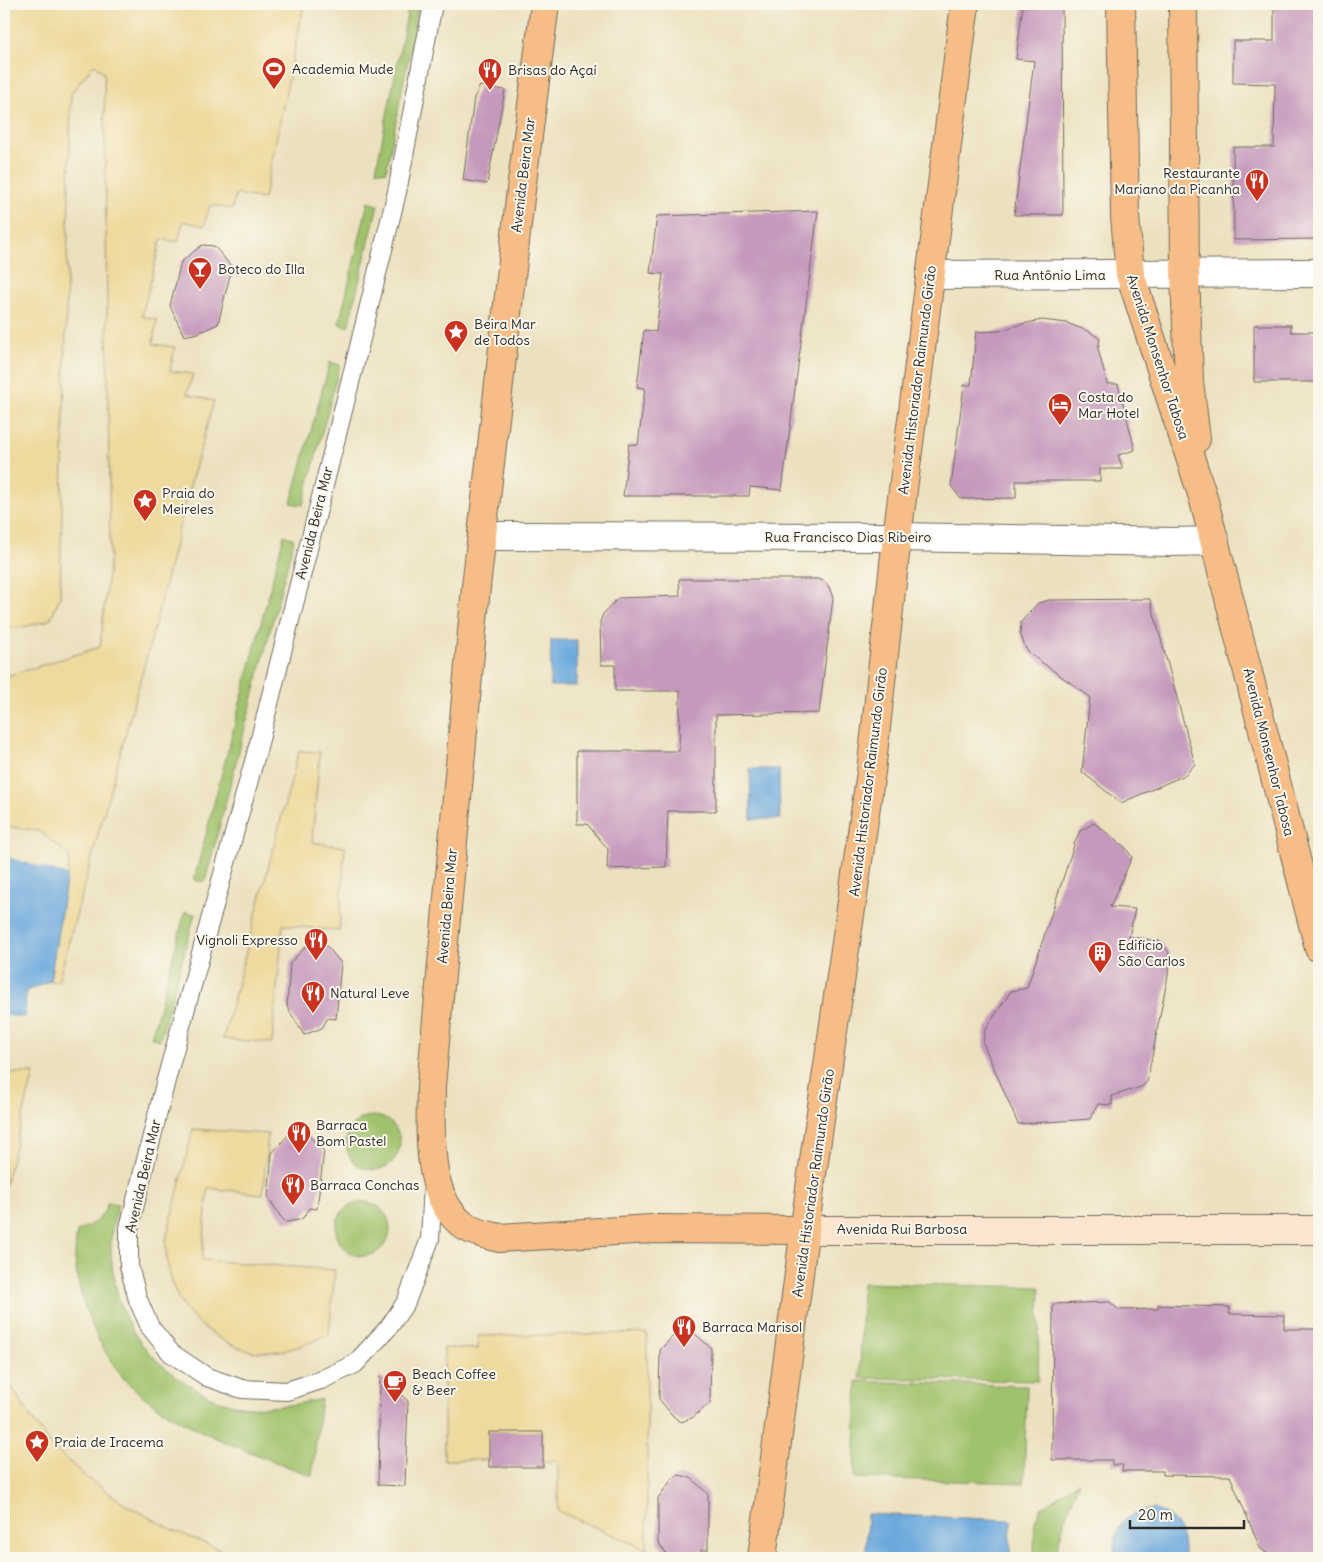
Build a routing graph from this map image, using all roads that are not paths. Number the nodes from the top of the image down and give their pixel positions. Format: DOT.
graph roads {
  1 [pos="433,4"];
  2 [pos="545,4"];
  3 [pos="965,4"];
  4 [pos="1121,4"];
  5 [pos="1183,4"];
  6 [pos="1319,273"];
  7 [pos="1130,274"];
  8 [pos="1185,274"];
  9 [pos="930,275"];
  10 [pos="1203,497"];
  11 [pos="482,536"];
  12 [pos="897,537"];
  13 [pos="1215,541"];
  14 [pos="1319,948"];
  15 [pos="434,1168"];
  16 [pos="806,1230"];
  17 [pos="1319,1230"];
  18 [pos="762,1558"];
  1 -- 15 [label="lane, Avenida Beira Mar"];
  2 -- 11 [label="main road, Avenida Beira Mar"];
  3 -- 9 [label="main road, Avenida Historiador Raimundo Girão"];
  4 -- 7 [label="main road, Avenida Monsenhor Tabosa"];
  5 -- 8 [label="main road, Avenida Monsenhor Tabosa"];
  6 -- 8 [label="street, Rua Antônio Lima"];
  7 -- 8 [label="street, Rua Antônio Lima"];
  7 -- 9 [label="street, Rua Antônio Lima"];
  7 -- 10 [label="main road, Avenida Monsenhor Tabosa"];
  8 -- 10 [label="main road, Avenida Monsenhor Tabosa"];
  9 -- 12 [label="main road, Avenida Historiador Raimundo Girão"];
  10 -- 13 [label="main road, Avenida Monsenhor Tabosa"];
  11 -- 12 [label="street, Rua Francisco Dias Ribeiro"];
  11 -- 15 [label="main road, Avenida Beira Mar"];
  12 -- 13 [label="street, Rua Francisco Dias Ribeiro"];
  12 -- 16 [label="main road, Avenida Historiador Raimundo Girão"];
  13 -- 14 [label="main road, Avenida Monsenhor Tabosa"];
  15 -- 16 [label="main road, Avenida Rui Barbosa"];
  16 -- 17 [label="main road, Avenida Rui Barbosa"];
  16 -- 18 [label="main road, Avenida Historiador Raimundo Girão"];
}
